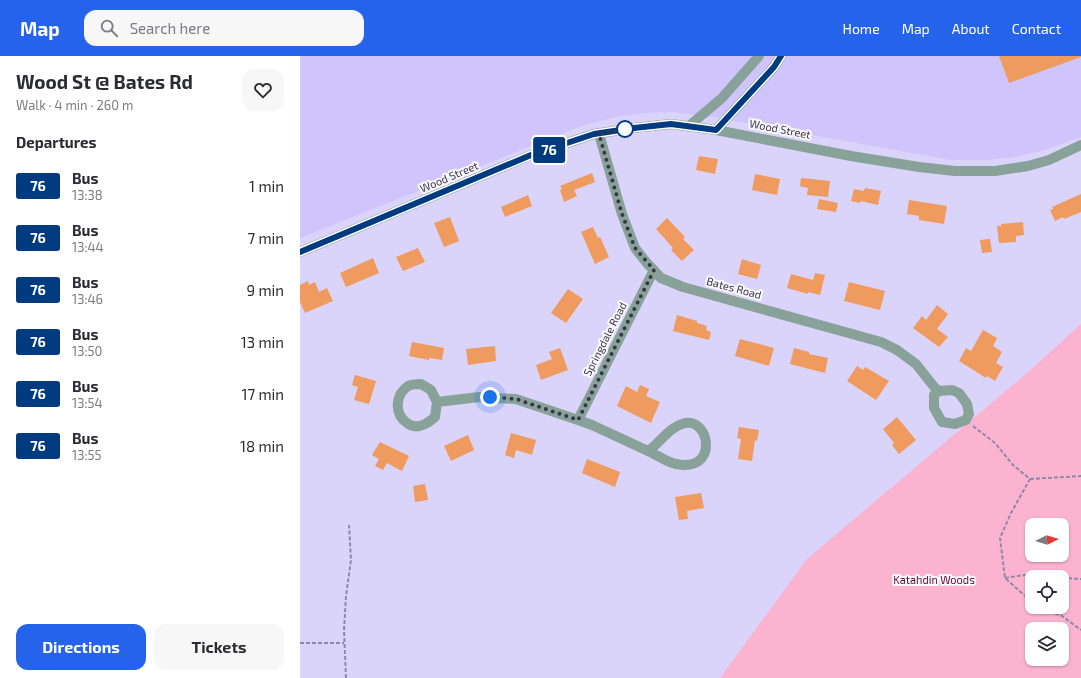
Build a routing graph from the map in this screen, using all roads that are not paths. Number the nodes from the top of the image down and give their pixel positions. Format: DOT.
graph roads {
  1 [pos="759,56"];
  2 [pos="781,56"];
  3 [pos="689,126"];
  4 [pos="716,130"];
  5 [pos="599,134"];
  6 [pos="1081,145"];
  7 [pos="300,252"];
  8 [pos="654,270"];
  9 [pos="939,391"];
  10 [pos="437,402"];
  11 [pos="578,420"];
  12 [pos="648,451"];
  1 -- 3 [label="street"];
  2 -- 4 [label="street"];
  3 -- 4 [label="street, Wood Street"];
  3 -- 5 [label="street, Wood Street"];
  4 -- 6 [label="street, Wood Street"];
  5 -- 7 [label="street, Wood Street"];
  5 -- 8 [label="street, Bates Road"];
  8 -- 9 [label="street, Bates Road"];
  8 -- 11 [label="street, Springdale Road"];
  9 -- 9 [label="street"];
  10 -- 10 [label="street"];
  10 -- 11 [label="street"];
  11 -- 12 [label="street"];
  12 -- 12 [label="street"];
}
